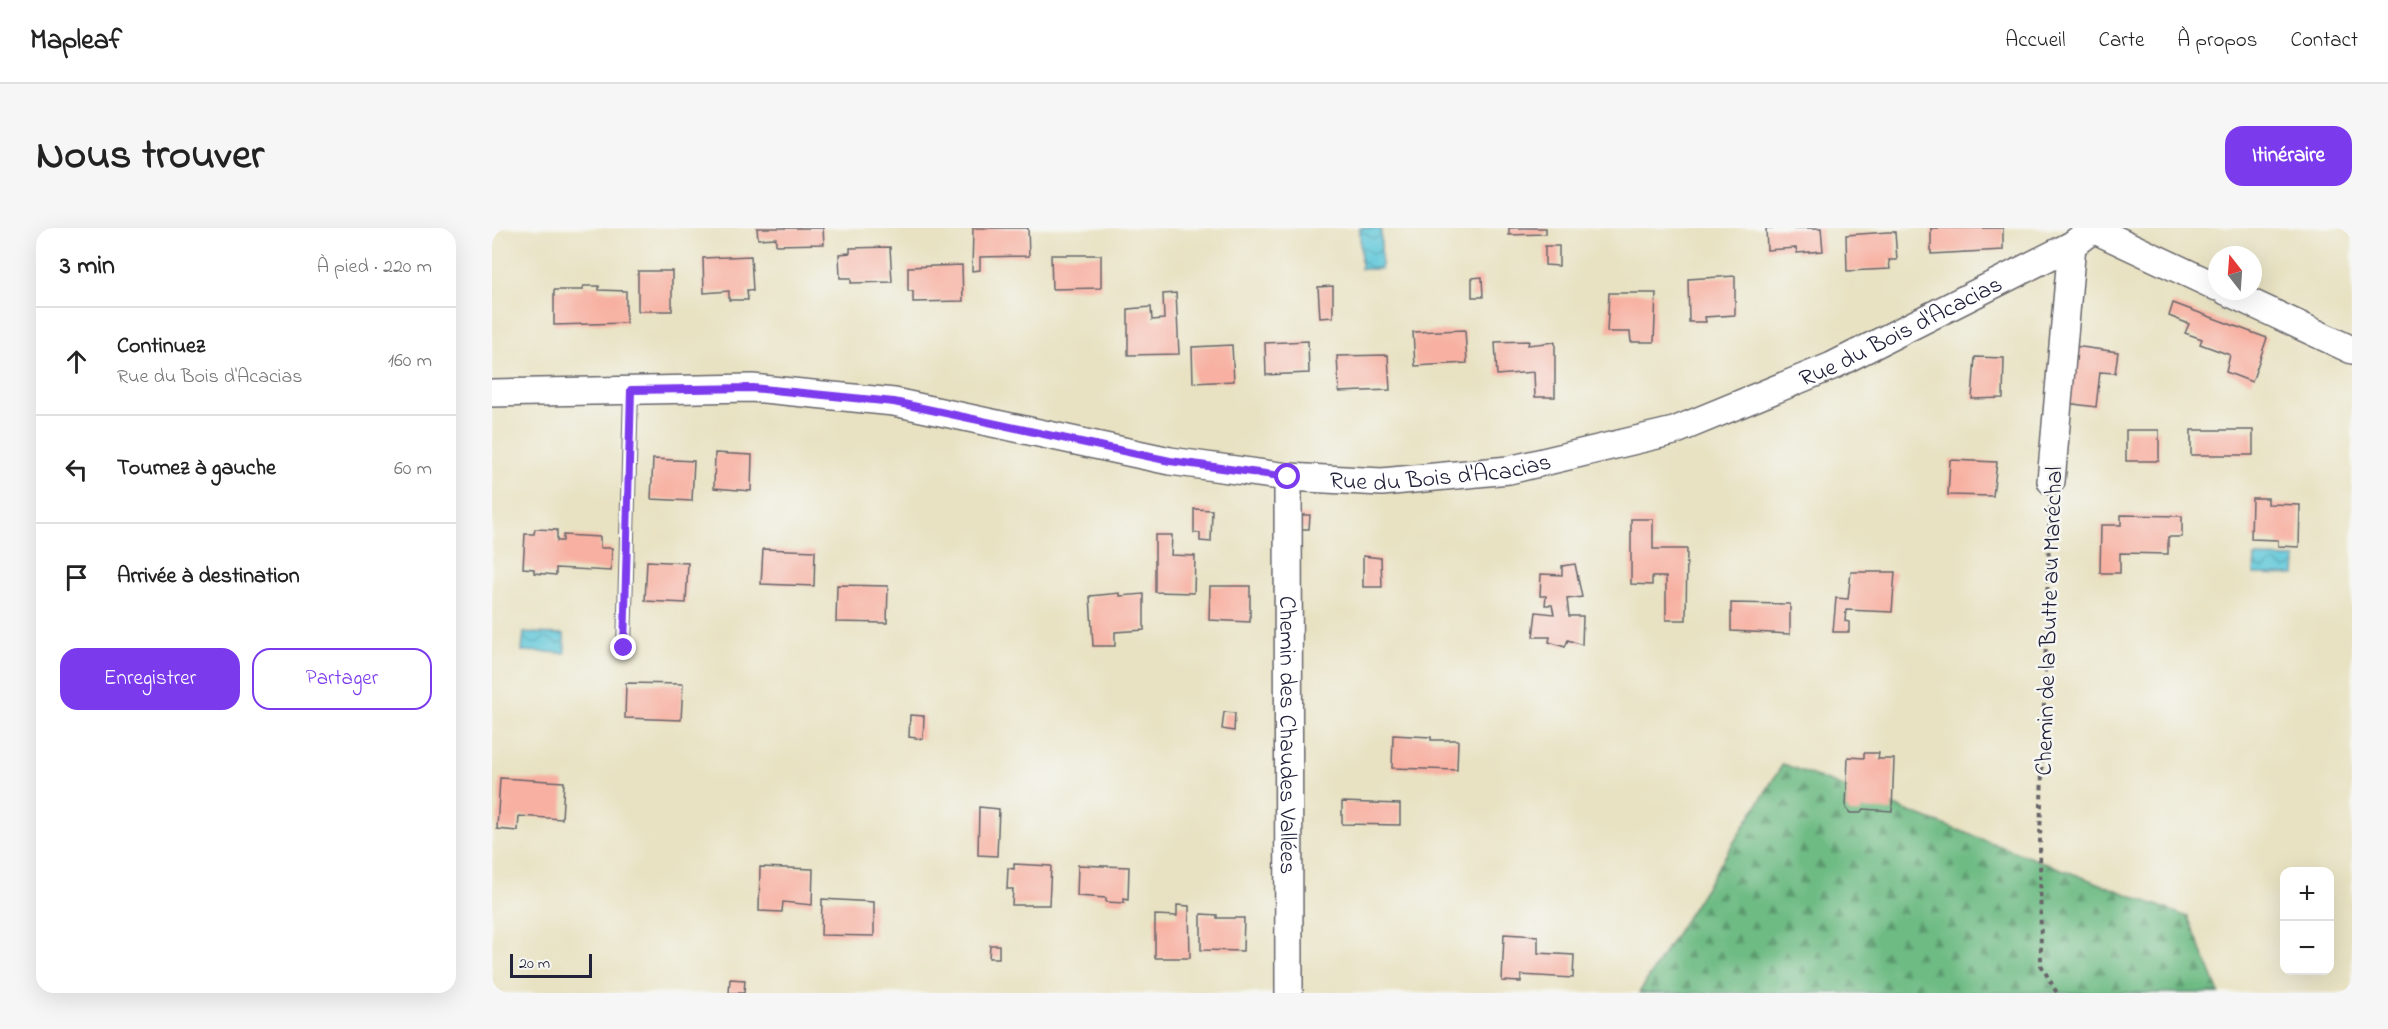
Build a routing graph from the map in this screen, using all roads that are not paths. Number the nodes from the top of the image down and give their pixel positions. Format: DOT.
graph roads {
  1 [pos="2093,228"];
  2 [pos="2072,245"];
  3 [pos="2208,283"];
  4 [pos="2245,300"];
  5 [pos="2352,350"];
  6 [pos="631,390"];
  7 [pos="492,393"];
  8 [pos="1288,477"];
  9 [pos="2052,481"];
  10 [pos="624,648"];
  11 [pos="1290,993"];
  1 -- 2 [label="street, Rue du Bois d'Acacias"];
  1 -- 3 [label="street"];
  2 -- 8 [label="street, Rue du Bois d'Acacias"];
  2 -- 9 [label="street, Chemin de la Butte au Maréchal"];
  4 -- 5 [label="street"];
  6 -- 7 [label="street, Rue du Bois d'Acacias"];
  6 -- 8 [label="street, Rue du Bois d'Acacias"];
  6 -- 10 [label="lane"];
  8 -- 11 [label="street, Chemin des Chaudes Vallées"];
}
